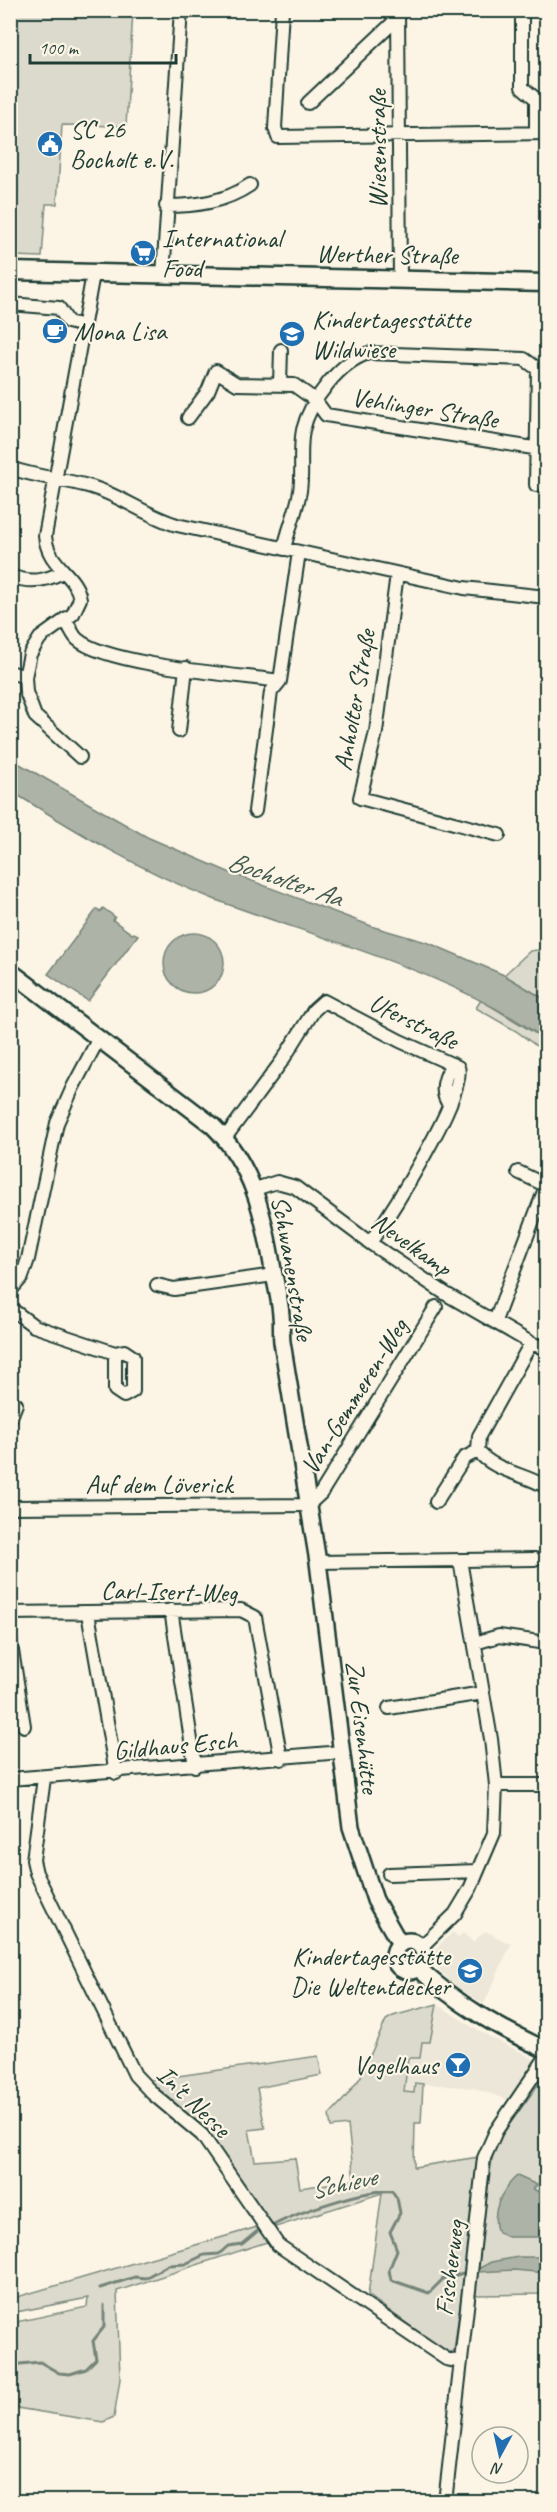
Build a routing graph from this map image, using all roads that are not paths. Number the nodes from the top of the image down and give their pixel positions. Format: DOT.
graph roads {
  1 [pos="181,10"];
  2 [pos="282,10"];
  3 [pos="518,10"];
  4 [pos="398,14"];
  5 [pos="308,103"];
  6 [pos="542,133"];
  7 [pos="400,135"];
  8 [pos="250,185"];
  9 [pos="166,206"];
  10 [pos="10,271"];
  11 [pos="93,274"];
  12 [pos="163,275"];
  13 [pos="400,280"];
  14 [pos="546,283"];
  15 [pos="10,304"];
  16 [pos="84,326"];
  17 [pos="280,350"];
  18 [pos="280,384"];
  19 [pos="315,400"];
  20 [pos="188,418"];
  21 [pos="541,449"];
  22 [pos="10,468"];
  23 [pos="57,480"];
  24 [pos="536,485"];
  25 [pos="284,549"];
  26 [pos="299,552"];
  27 [pos="62,572"];
  28 [pos="397,574"];
  29 [pos="10,576"];
  30 [pos="546,597"];
  31 [pos="65,619"];
  32 [pos="186,668"];
  33 [pos="10,672"];
  34 [pos="25,676"];
  35 [pos="280,681"];
  36 [pos="179,731"];
  37 [pos="80,757"];
  38 [pos="255,811"];
  39 [pos="499,835"];
  40 [pos="10,971"];
  41 [pos="99,1038"];
  42 [pos="225,1138"];
  43 [pos="518,1172"];
  44 [pos="546,1185"];
  45 [pos="255,1189"];
  46 [pos="370,1243"];
  47 [pos="274,1275"];
  48 [pos="157,1285"];
  49 [pos="10,1291"];
  50 [pos="436,1307"];
  51 [pos="10,1308"];
  52 [pos="495,1321"];
  53 [pos="531,1343"];
  54 [pos="546,1349"];
  55 [pos="115,1353"];
  56 [pos="16,1404"];
  57 [pos="10,1419"];
  58 [pos="478,1451"];
  59 [pos="546,1487"];
  60 [pos="436,1502"];
  61 [pos="308,1505"];
  62 [pos="10,1507"];
  63 [pos="535,1559"];
  64 [pos="460,1560"];
  65 [pos="318,1562"];
  66 [pos="171,1610"];
  67 [pos="10,1613"];
  68 [pos="88,1613"];
  69 [pos="10,1638"];
  70 [pos="546,1642"];
  71 [pos="475,1643"];
  72 [pos="483,1693"];
  73 [pos="389,1708"];
  74 [pos="24,1726"];
  75 [pos="342,1752"];
  76 [pos="281,1759"];
  77 [pos="195,1766"];
  78 [pos="116,1773"];
  79 [pos="44,1778"];
  80 [pos="10,1779"];
  81 [pos="496,1785"];
  82 [pos="546,1785"];
  83 [pos="477,1871"];
  84 [pos="389,1874"];
  85 [pos="400,1944"];
  86 [pos="421,1947"];
  87 [pos="418,1968"];
  88 [pos="546,2050"];
  89 [pos="546,2057"];
  90 [pos="460,2362"];
  91 [pos="445,2502"];
  1 -- 9 [label="street"];
  2 -- 7 [label="street"];
  3 -- 6 [label="street"];
  4 -- 5 [label="street, Wiesenstraße"];
  4 -- 7 [label="street, Wiesenstraße"];
  6 -- 7 [label="street"];
  7 -- 13 [label="street, Wiesenstraße"];
  8 -- 9 [label="street"];
  9 -- 12 [label="street"];
  10 -- 11 [label="main road, Werther Straße"];
  11 -- 12 [label="main road, Werther Straße"];
  11 -- 16 [label="street"];
  12 -- 13 [label="main road, Werther Straße"];
  13 -- 14 [label="main road, Werther Straße"];
  15 -- 16 [label="street"];
  16 -- 23 [label="street"];
  17 -- 18 [label="street"];
  18 -- 19 [label="street, Vehlinger Straße"];
  18 -- 20 [label="street, Vehlinger Straße"];
  19 -- 21 [label="street, Vehlinger Straße"];
  19 -- 21 [label="street"];
  19 -- 25 [label="street, Vehlinger Straße"];
  21 -- 24 [label="street"];
  22 -- 23 [label="street"];
  23 -- 25 [label="street"];
  23 -- 27 [label="street"];
  25 -- 26 [label="street"];
  26 -- 28 [label="street"];
  26 -- 35 [label="street"];
  27 -- 29 [label="street"];
  27 -- 31 [label="street"];
  28 -- 30 [label="street"];
  28 -- 39 [label="street, Anholter Straße"];
  31 -- 32 [label="street"];
  31 -- 34 [label="street"];
  32 -- 35 [label="street"];
  32 -- 36 [label="street"];
  33 -- 34 [label="street"];
  34 -- 37 [label="street"];
  35 -- 38 [label="street"];
  40 -- 41 [label="street, Schwanenstraße"];
  41 -- 42 [label="street, Schwanenstraße"];
  41 -- 49 [label="street"];
  42 -- 45 [label="street, Schwanenstraße"];
  42 -- 46 [label="street, Uferstraße"];
  43 -- 44 [label="street"];
  44 -- 52 [label="street"];
  45 -- 46 [label="street, Nevelkamp"];
  45 -- 47 [label="street, Schwanenstraße"];
  46 -- 52 [label="street, Nevelkamp"];
  47 -- 48 [label="street"];
  47 -- 61 [label="street, Schwanenstraße"];
  50 -- 61 [label="street, Van-Gemmeren-Weg"];
  51 -- 55 [label="street"];
  52 -- 53 [label="street, Nevelkamp"];
  53 -- 54 [label="street, Nevelkamp"];
  53 -- 58 [label="street"];
  56 -- 57 [label="street"];
  58 -- 59 [label="street"];
  58 -- 60 [label="street"];
  61 -- 62 [label="street, Auf dem Löverick"];
  61 -- 65 [label="street, Zur Eisenhütte"];
  63 -- 64 [label="street"];
  64 -- 65 [label="street"];
  64 -- 71 [label="street"];
  65 -- 75 [label="street, Zur Eisenhütte"];
  66 -- 68 [label="street, Carl-Isert-Weg"];
  66 -- 76 [label="street, Carl-Isert-Weg"];
  66 -- 77 [label="street"];
  67 -- 68 [label="street, Carl-Isert-Weg"];
  68 -- 78 [label="street"];
  69 -- 74 [label="street"];
  70 -- 71 [label="street"];
  71 -- 72 [label="street"];
  72 -- 73 [label="street"];
  72 -- 81 [label="street"];
  75 -- 76 [label="street, Gildhaus Esch"];
  75 -- 85 [label="street, Zur Eisenhütte"];
  76 -- 77 [label="street, Gildhaus Esch"];
  77 -- 78 [label="street, Gildhaus Esch"];
  78 -- 79 [label="street, Gildhaus Esch"];
  79 -- 80 [label="street, Gildhaus Esch"];
  79 -- 90 [label="street, In't Nesse"];
  81 -- 82 [label="street"];
  81 -- 83 [label="street"];
  83 -- 84 [label="street"];
  83 -- 86 [label="street"];
  85 -- 86 [label="street"];
  85 -- 87 [label="street, Zur Eisenhütte"];
  86 -- 87 [label="street"];
  87 -- 88 [label="street, Zur Eisenhütte"];
  89 -- 90 [label="street, Fischerweg"];
  90 -- 91 [label="street, Fischerweg"];
}
